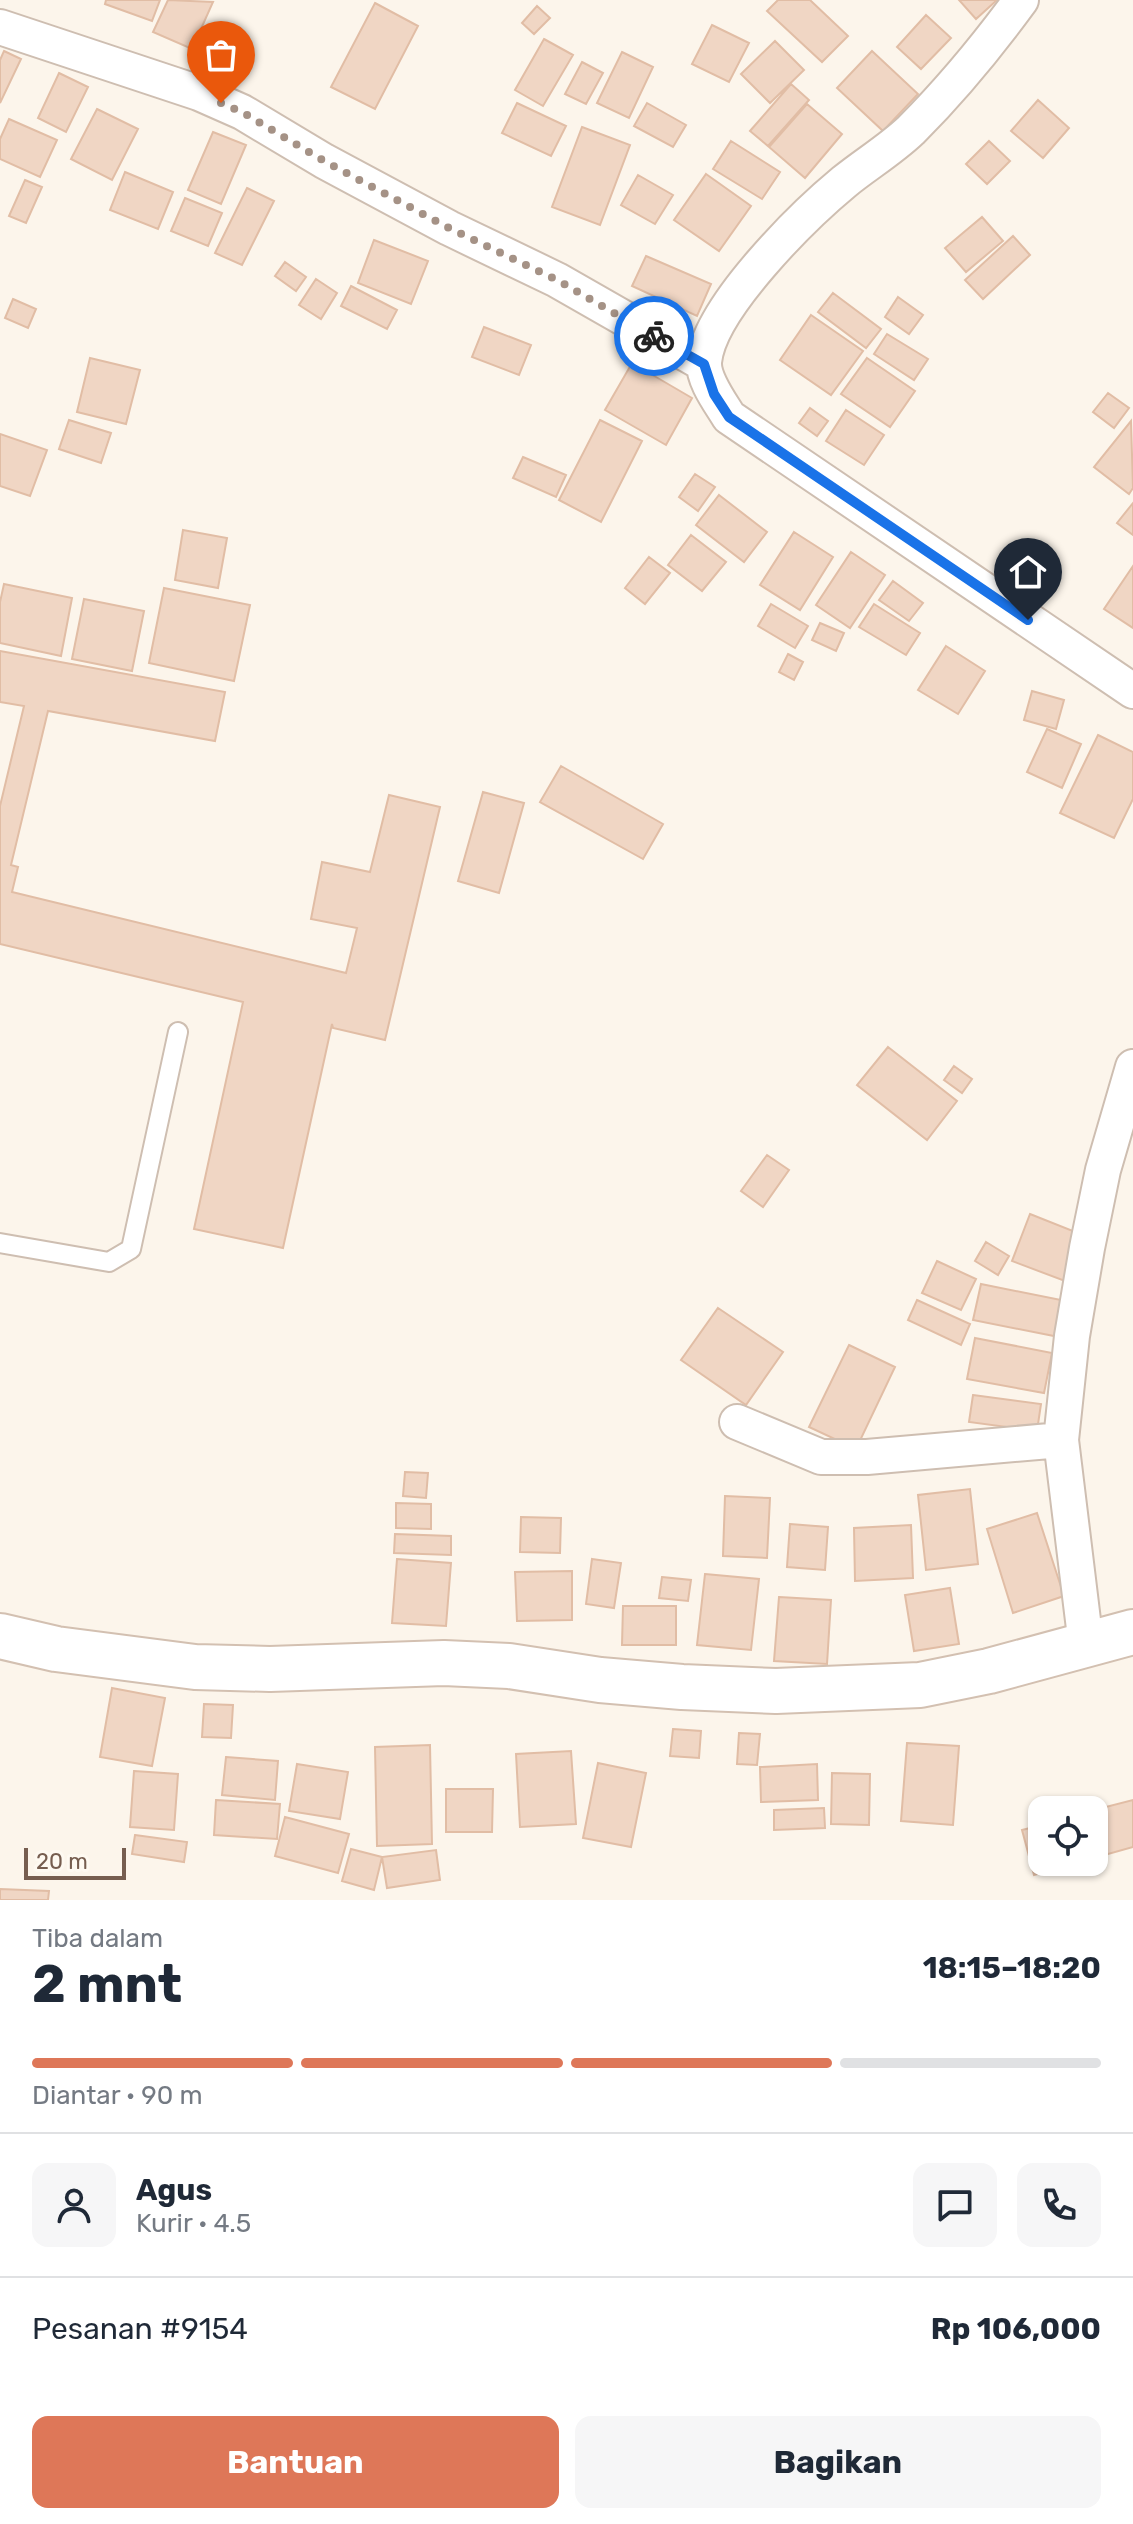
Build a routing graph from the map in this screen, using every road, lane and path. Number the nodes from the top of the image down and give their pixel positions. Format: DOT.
graph roads {
  1 [pos="1021,0"];
  2 [pos="0,27"];
  3 [pos="704,364"];
  4 [pos="1133,691"];
  5 [pos="178,1032"];
  6 [pos="1133,1067"];
  7 [pos="0,1243"];
  8 [pos="737,1422"];
  9 [pos="1061,1440"];
  10 [pos="1133,1632"];
  11 [pos="0,1636"];
  12 [pos="1086,1645"];
  1 -- 3 [label="street"];
  2 -- 3 [label="street"];
  3 -- 4 [label="street"];
  5 -- 7 [label="lane"];
  6 -- 9 [label="street"];
  8 -- 9 [label="street"];
  9 -- 12 [label="street"];
  10 -- 12 [label="street"];
  11 -- 12 [label="street"];
}
